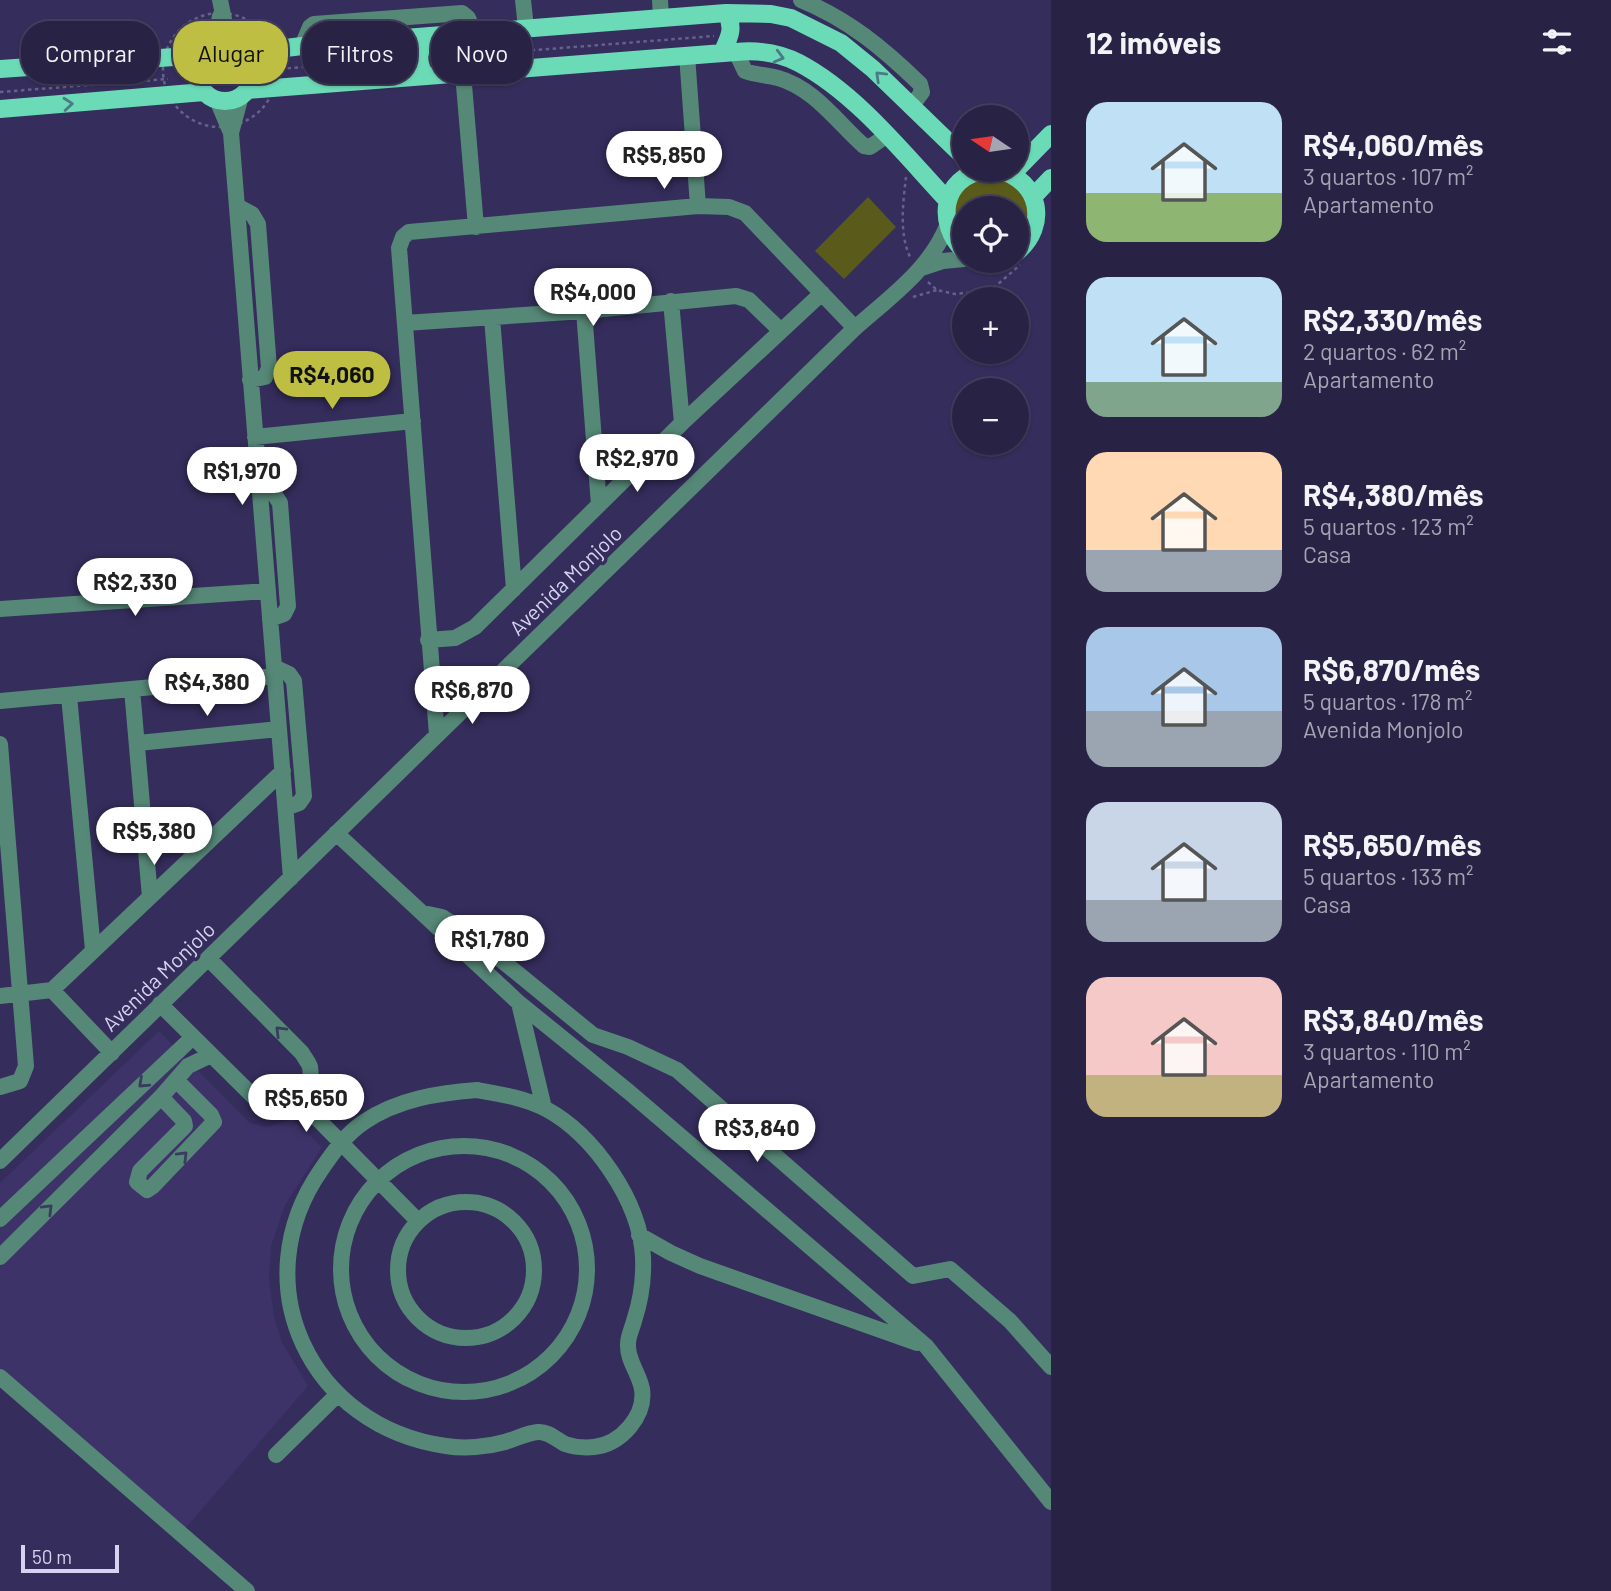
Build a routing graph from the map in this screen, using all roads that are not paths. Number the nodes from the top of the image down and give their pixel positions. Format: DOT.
graph roads {
  1 [pos="523,0"];
  2 [pos="801,0"];
  3 [pos="660,9"];
  4 [pos="716,9"];
  5 [pos="344,21"];
  6 [pos="469,21"];
  7 [pos="525,21"];
  8 [pos="532,27"];
  9 [pos="429,36"];
  10 [pos="417,37"];
  11 [pos="302,46"];
  12 [pos="288,47"];
  13 [pos="729,52"];
  14 [pos="173,55"];
  15 [pos="687,55"];
  16 [pos="532,67"];
  17 [pos="0,69"];
  18 [pos="425,76"];
  19 [pos="431,76"];
  20 [pos="203,84"];
  21 [pos="251,84"];
  22 [pos="464,84"];
  23 [pos="244,93"];
  24 [pos="211,96"];
  25 [pos="911,107"];
  26 [pos="0,109"];
  27 [pos="231,129"];
  28 [pos="1051,134"];
  29 [pos="952,146"];
  30 [pos="1029,154"];
  31 [pos="1051,178"];
  32 [pos="959,182"];
  33 [pos="1022,182"];
  34 [pos="1033,197"];
  35 [pos="948,201"];
  36 [pos="698,206"];
  37 [pos="947,226"];
  38 [pos="476,227"];
  39 [pos="952,238"];
  40 [pos="1029,238"];
  41 [pos="952,260"];
  42 [pos="922,268"];
  43 [pos="822,293"];
  44 [pos="671,301"];
  45 [pos="584,311"];
  46 [pos="492,318"];
  47 [pos="405,323"];
  48 [pos="855,328"];
  49 [pos="780,330"];
  50 [pos="413,421"];
  51 [pos="682,424"];
  52 [pos="255,437"];
  53 [pos="258,487"];
  54 [pos="599,505"];
  55 [pos="514,589"];
  56 [pos="268,590"];
  57 [pos="0,610"];
  58 [pos="270,619"];
  59 [pos="429,640"];
  60 [pos="274,671"];
  61 [pos="132,689"];
  62 [pos="69,696"];
  63 [pos="0,701"];
  64 [pos="279,729"];
  65 [pos="437,735"];
  66 [pos="138,743"];
  67 [pos="0,744"];
  68 [pos="283,771"];
  69 [pos="286,808"];
  70 [pos="336,833"];
  71 [pos="290,878"];
  72 [pos="150,897"];
  73 [pos="423,912"];
  74 [pos="93,950"];
  75 [pos="209,959"];
  76 [pos="52,990"];
  77 [pos="20,995"];
  78 [pos="0,996"];
  79 [pos="519,1003"];
  80 [pos="160,1004"];
  81 [pos="192,1037"];
  82 [pos="112,1053"];
  83 [pos="211,1055"];
  84 [pos="176,1080"];
  85 [pos="0,1087"];
  86 [pos="161,1097"];
  87 [pos="299,1100"];
  88 [pos="544,1108"];
  89 [pos="114,1110"];
  90 [pos="131,1127"];
  91 [pos="339,1143"];
  92 [pos="0,1161"];
  93 [pos="377,1182"];
  94 [pos="0,1219"];
  95 [pos="418,1221"];
  96 [pos="639,1234"];
  97 [pos="0,1257"];
  98 [pos="926,1346"];
  99 [pos="1051,1367"];
  100 [pos="0,1377"];
  101 [pos="337,1395"];
  102 [pos="276,1455"];
  103 [pos="1051,1502"];
  104 [pos="247,1591"];
  1 -- 7 [label="street"];
  2 -- 25 [label="street"];
  3 -- 4 [label="main road"];
  3 -- 8 [label="main road"];
  4 -- 13 [label="main road"];
  25 -- 4 [label="main road, one-way"];
  5 -- 6 [label="street"];
  9 -- 10 [label="main road"];
  9 -- 18 [label="main road"];
  11 -- 12 [label="main road"];
  13 -- 15 [label="main road"];
  13 -- 35 [label="main road, one-way"];
  14 -- 17 [label="main road"];
  15 -- 16 [label="main road"];
  15 -- 36 [label="street"];
  18 -- 19 [label="main road"];
  18 -- 23 [label="main road"];
  20 -- 24 [label="main road"];
  21 -- 23 [label="main road"];
  22 -- 38 [label="street"];
  23 -- 24 [label="main road"];
  23 -- 27 [label="street"];
  26 -- 24 [label="main road, one-way"];
  24 -- 27 [label="street"];
  25 -- 29 [label="main road"];
  27 -- 52 [label="street"];
  28 -- 30 [label="main road"];
  31 -- 34 [label="main road"];
  32 -- 35 [label="main road"];
  33 -- 34 [label="main road"];
  34 -- 40 [label="main road"];
  35 -- 37 [label="main road"];
  36 -- 38 [label="street"];
  36 -- 43 [label="street"];
  37 -- 39 [label="main road"];
  37 -- 42 [label="street, Avenida Monjolo"];
  38 -- 47 [label="street"];
  41 -- 42 [label="street, Avenida Monjolo"];
  42 -- 48 [label="street, Avenida Monjolo"];
  43 -- 48 [label="street"];
  43 -- 49 [label="street"];
  44 -- 45 [label="street"];
  44 -- 49 [label="street"];
  44 -- 51 [label="street"];
  45 -- 46 [label="street"];
  45 -- 54 [label="street"];
  46 -- 47 [label="street"];
  46 -- 55 [label="street"];
  47 -- 50 [label="street"];
  48 -- 65 [label="street, Avenida Monjolo"];
  49 -- 51 [label="street"];
  50 -- 52 [label="street"];
  50 -- 59 [label="street"];
  51 -- 54 [label="street"];
  52 -- 53 [label="street"];
  53 -- 56 [label="street"];
  53 -- 58 [label="street"];
  54 -- 55 [label="street"];
  55 -- 59 [label="street"];
  56 -- 57 [label="street"];
  56 -- 58 [label="street"];
  58 -- 60 [label="street"];
  59 -- 65 [label="street"];
  60 -- 61 [label="street"];
  60 -- 64 [label="street"];
  60 -- 69 [label="street"];
  61 -- 62 [label="street"];
  61 -- 66 [label="street"];
  62 -- 63 [label="street"];
  62 -- 74 [label="street"];
  64 -- 66 [label="street"];
  64 -- 68 [label="street"];
  65 -- 70 [label="street, Avenida Monjolo"];
  66 -- 72 [label="street"];
  67 -- 77 [label="street"];
  68 -- 69 [label="street"];
  68 -- 72 [label="street"];
  69 -- 71 [label="street"];
  70 -- 71 [label="street, Avenida Monjolo"];
  70 -- 73 [label="street"];
  71 -- 75 [label="street, Avenida Monjolo"];
  72 -- 74 [label="street"];
  73 -- 79 [label="street"];
  73 -- 99 [label="street"];
  74 -- 76 [label="street"];
  75 -- 80 [label="street, Avenida Monjolo"];
  87 -- 75 [label="street, one-way"];
  76 -- 77 [label="street"];
  76 -- 82 [label="street"];
  77 -- 78 [label="street"];
  77 -- 85 [label="street"];
  79 -- 88 [label="street"];
  79 -- 98 [label="street"];
  80 -- 81 [label="street"];
  80 -- 82 [label="street, Avenida Monjolo"];
  81 -- 83 [label="street"];
  81 -- 89 [label="street, one-way"];
  82 -- 92 [label="street, Avenida Monjolo"];
  83 -- 84 [label="street"];
  83 -- 87 [label="street"];
  84 -- 86 [label="street"];
  86 -- 84 [label="street, one-way"];
  86 -- 90 [label="street"];
  87 -- 91 [label="street"];
  88 -- 91 [label="street"];
  88 -- 96 [label="street"];
  89 -- 90 [label="street"];
  89 -- 94 [label="street"];
  97 -- 90 [label="street, one-way"];
  91 -- 93 [label="street"];
  91 -- 101 [label="street"];
  93 -- 93 [label="street"];
  93 -- 95 [label="street"];
  95 -- 95 [label="street"];
  96 -- 98 [label="street"];
  96 -- 101 [label="street"];
  98 -- 103 [label="street"];
  100 -- 104 [label="street"];
  101 -- 102 [label="street"];
}
